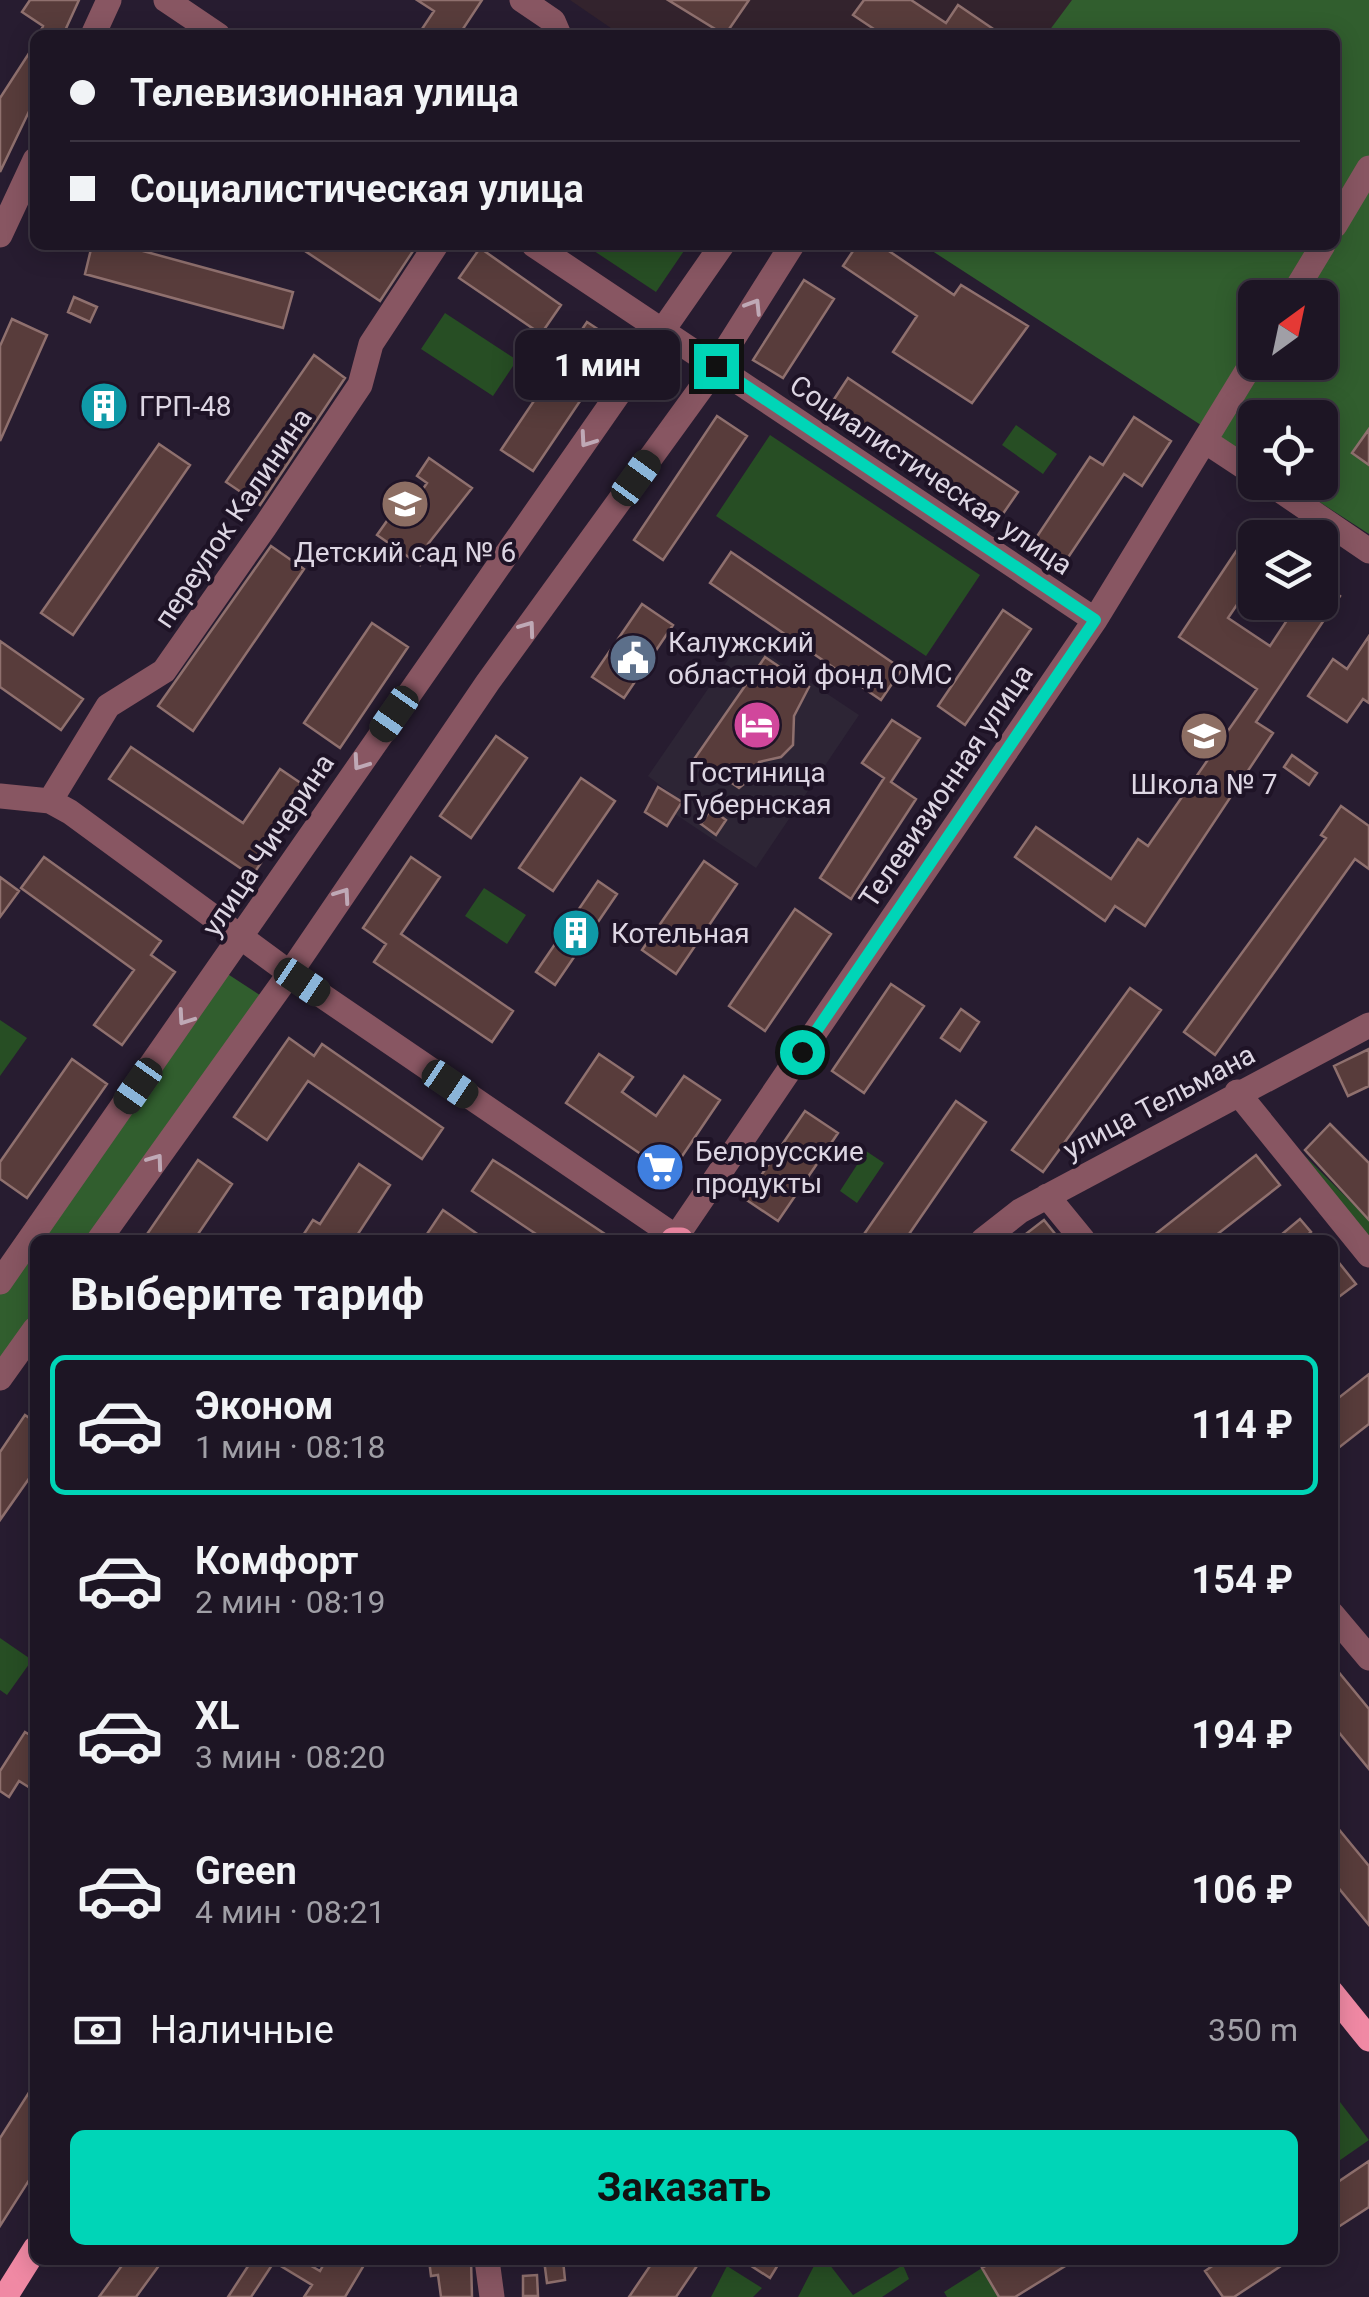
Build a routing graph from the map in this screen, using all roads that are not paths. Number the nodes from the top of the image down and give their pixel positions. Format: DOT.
graph roads {
  1 [pos="110,0"];
  2 [pos="166,0"];
  3 [pos="522,0"];
  4 [pos="95,30"];
  5 [pos="211,30"];
  6 [pos="557,30"];
  7 [pos="1369,168"];
  8 [pos="30,171"];
  9 [pos="1340,217"];
  10 [pos="0,235"];
  11 [pos="433,250"];
  12 [pos="542,250"];
  13 [pos="719,250"];
  14 [pos="789,250"];
  15 [pos="1320,250"];
  16 [pos="1302,280"];
  17 [pos="663,331"];
  18 [pos="716,366"];
  19 [pos="1242,380"];
  20 [pos="1205,441"];
  21 [pos="1238,463"];
  22 [pos="1294,500"];
  23 [pos="1369,551"];
  24 [pos="1095,620"];
  25 [pos="0,796"];
  26 [pos="50,801"];
  27 [pos="241,938"];
  28 [pos="290,973"];
  29 [pos="1369,1025"];
  30 [pos="1237,1092"];
  31 [pos="1048,1196"];
  32 [pos="33,1235"];
  33 [pos="103,1235"];
  34 [pos="671,1235"];
  35 [pos="680,1235"];
  36 [pos="990,1235"];
  37 [pos="1079,1235"];
  38 [pos="30,1239"];
  39 [pos="1369,1255"];
  40 [pos="0,1282"];
  41 [pos="30,1336"];
  42 [pos="0,1378"];
  43 [pos="1338,1621"];
  44 [pos="1369,1658"];
  45 [pos="1338,2000"];
  46 [pos="1369,2039"];
  47 [pos="30,2257"];
  48 [pos="488,2265"];
  49 [pos="5,2297"];
  50 [pos="492,2297"];
  1 -- 4 [label="street"];
  2 -- 5 [label="street"];
  3 -- 6 [label="street"];
  7 -- 9 [label="street"];
  8 -- 10 [label="street"];
  11 -- 26 [label="street, переулок Калинина"];
  12 -- 17 [label="street, Социалистическая улица"];
  13 -- 17 [label="street, улица Чичерина"];
  18 -- 14 [label="street, one-way"];
  15 -- 16 [label="street"];
  17 -- 18 [label="street, Социалистическая улица"];
  17 -- 27 [label="street, улица Чичерина, one-way"];
  18 -- 24 [label="street, Социалистическая улица"];
  28 -- 18 [label="street, one-way"];
  19 -- 20 [label="street, Телевизионная улица"];
  20 -- 21 [label="street"];
  20 -- 24 [label="street, Телевизионная улица"];
  22 -- 23 [label="street"];
  24 -- 35 [label="street, Телевизионная улица"];
  25 -- 26 [label="street"];
  26 -- 27 [label="street"];
  27 -- 28 [label="street"];
  27 -- 32 [label="street, улица Чичерина, one-way"];
  33 -- 28 [label="street, one-way"];
  28 -- 34 [label="street"];
  29 -- 30 [label="street, улица Тельмана"];
  30 -- 31 [label="street, улица Тельмана"];
  30 -- 39 [label="street"];
  31 -- 36 [label="street, улица Тельмана"];
  31 -- 37 [label="street"];
  38 -- 40 [label="street, улица Чичерина, one-way"];
  41 -- 42 [label="street"];
  43 -- 44 [label="street"];
  45 -- 46 [label="main road"];
  47 -- 49 [label="main road"];
  48 -- 50 [label="street"];
}
